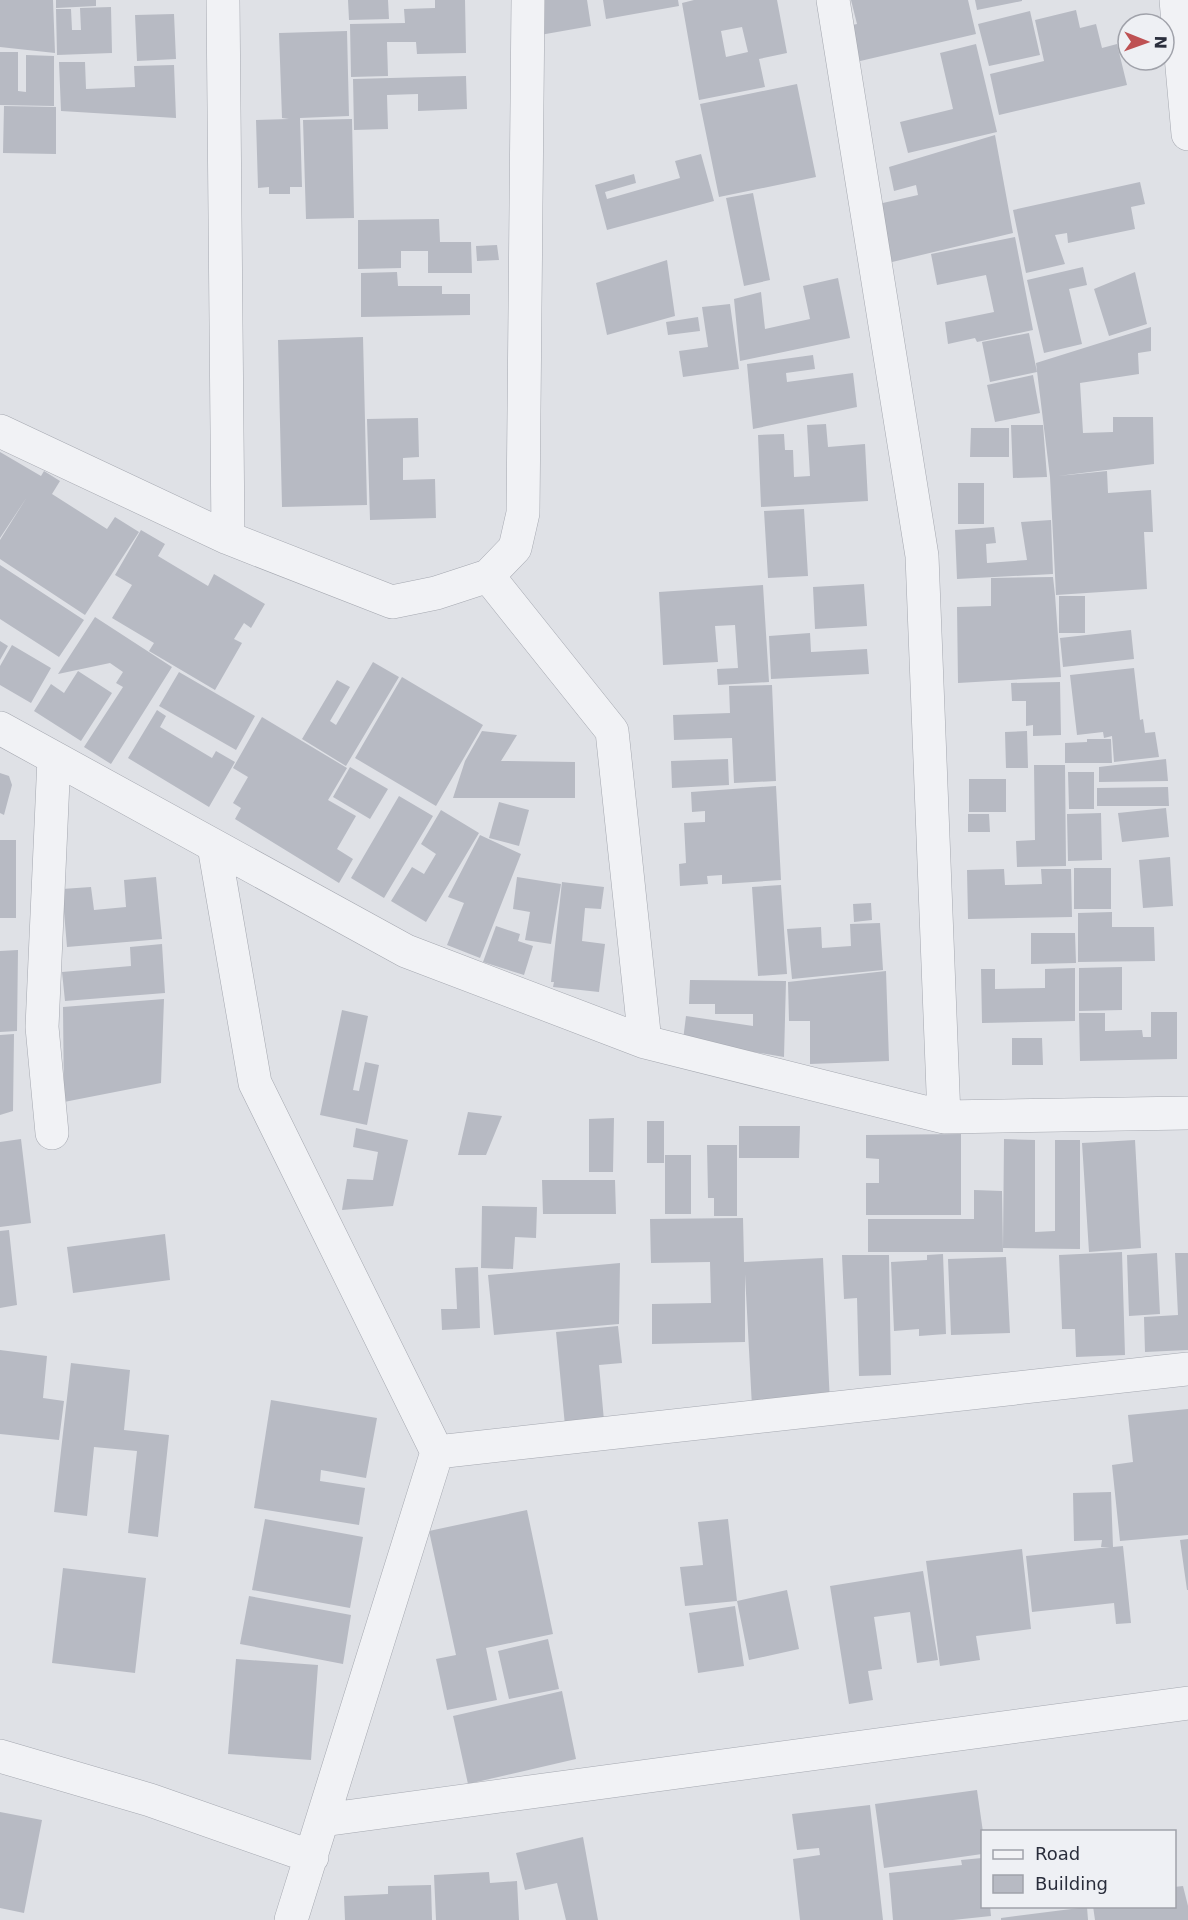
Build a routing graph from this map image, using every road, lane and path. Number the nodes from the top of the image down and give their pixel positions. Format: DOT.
graph roads {
  1 [pos="223,0"];
  2 [pos="528,0"];
  3 [pos="832,0"];
  4 [pos="1176,0"];
  5 [pos="1188,134"];
  6 [pos="0,431"];
  7 [pos="228,538"];
  8 [pos="488,576"];
  9 [pos="0,728"];
  10 [pos="54,758"];
  11 [pos="214,846"];
  12 [pos="645,1042"];
  13 [pos="1188,1113"];
  14 [pos="944,1117"];
  15 [pos="51,1133"];
  16 [pos="1188,1370"];
  17 [pos="437,1452"];
  18 [pos="1188,1703"];
  19 [pos="0,1756"];
  20 [pos="323,1820"];
  21 [pos="312,1857"];
  22 [pos="291,1920"];
  1 -- 7 [label="street"];
  2 -- 8 [label="street"];
  3 -- 14 [label="street"];
  4 -- 5 [label="street"];
  6 -- 7 [label="street"];
  7 -- 8 [label="street"];
  8 -- 12 [label="street"];
  9 -- 10 [label="street"];
  10 -- 11 [label="street"];
  10 -- 15 [label="street"];
  11 -- 12 [label="street"];
  11 -- 17 [label="street"];
  12 -- 14 [label="street"];
  13 -- 14 [label="street"];
  16 -- 17 [label="street"];
  17 -- 20 [label="street"];
  18 -- 20 [label="street"];
  19 -- 21 [label="street"];
  20 -- 21 [label="street"];
  21 -- 22 [label="street"];
}
